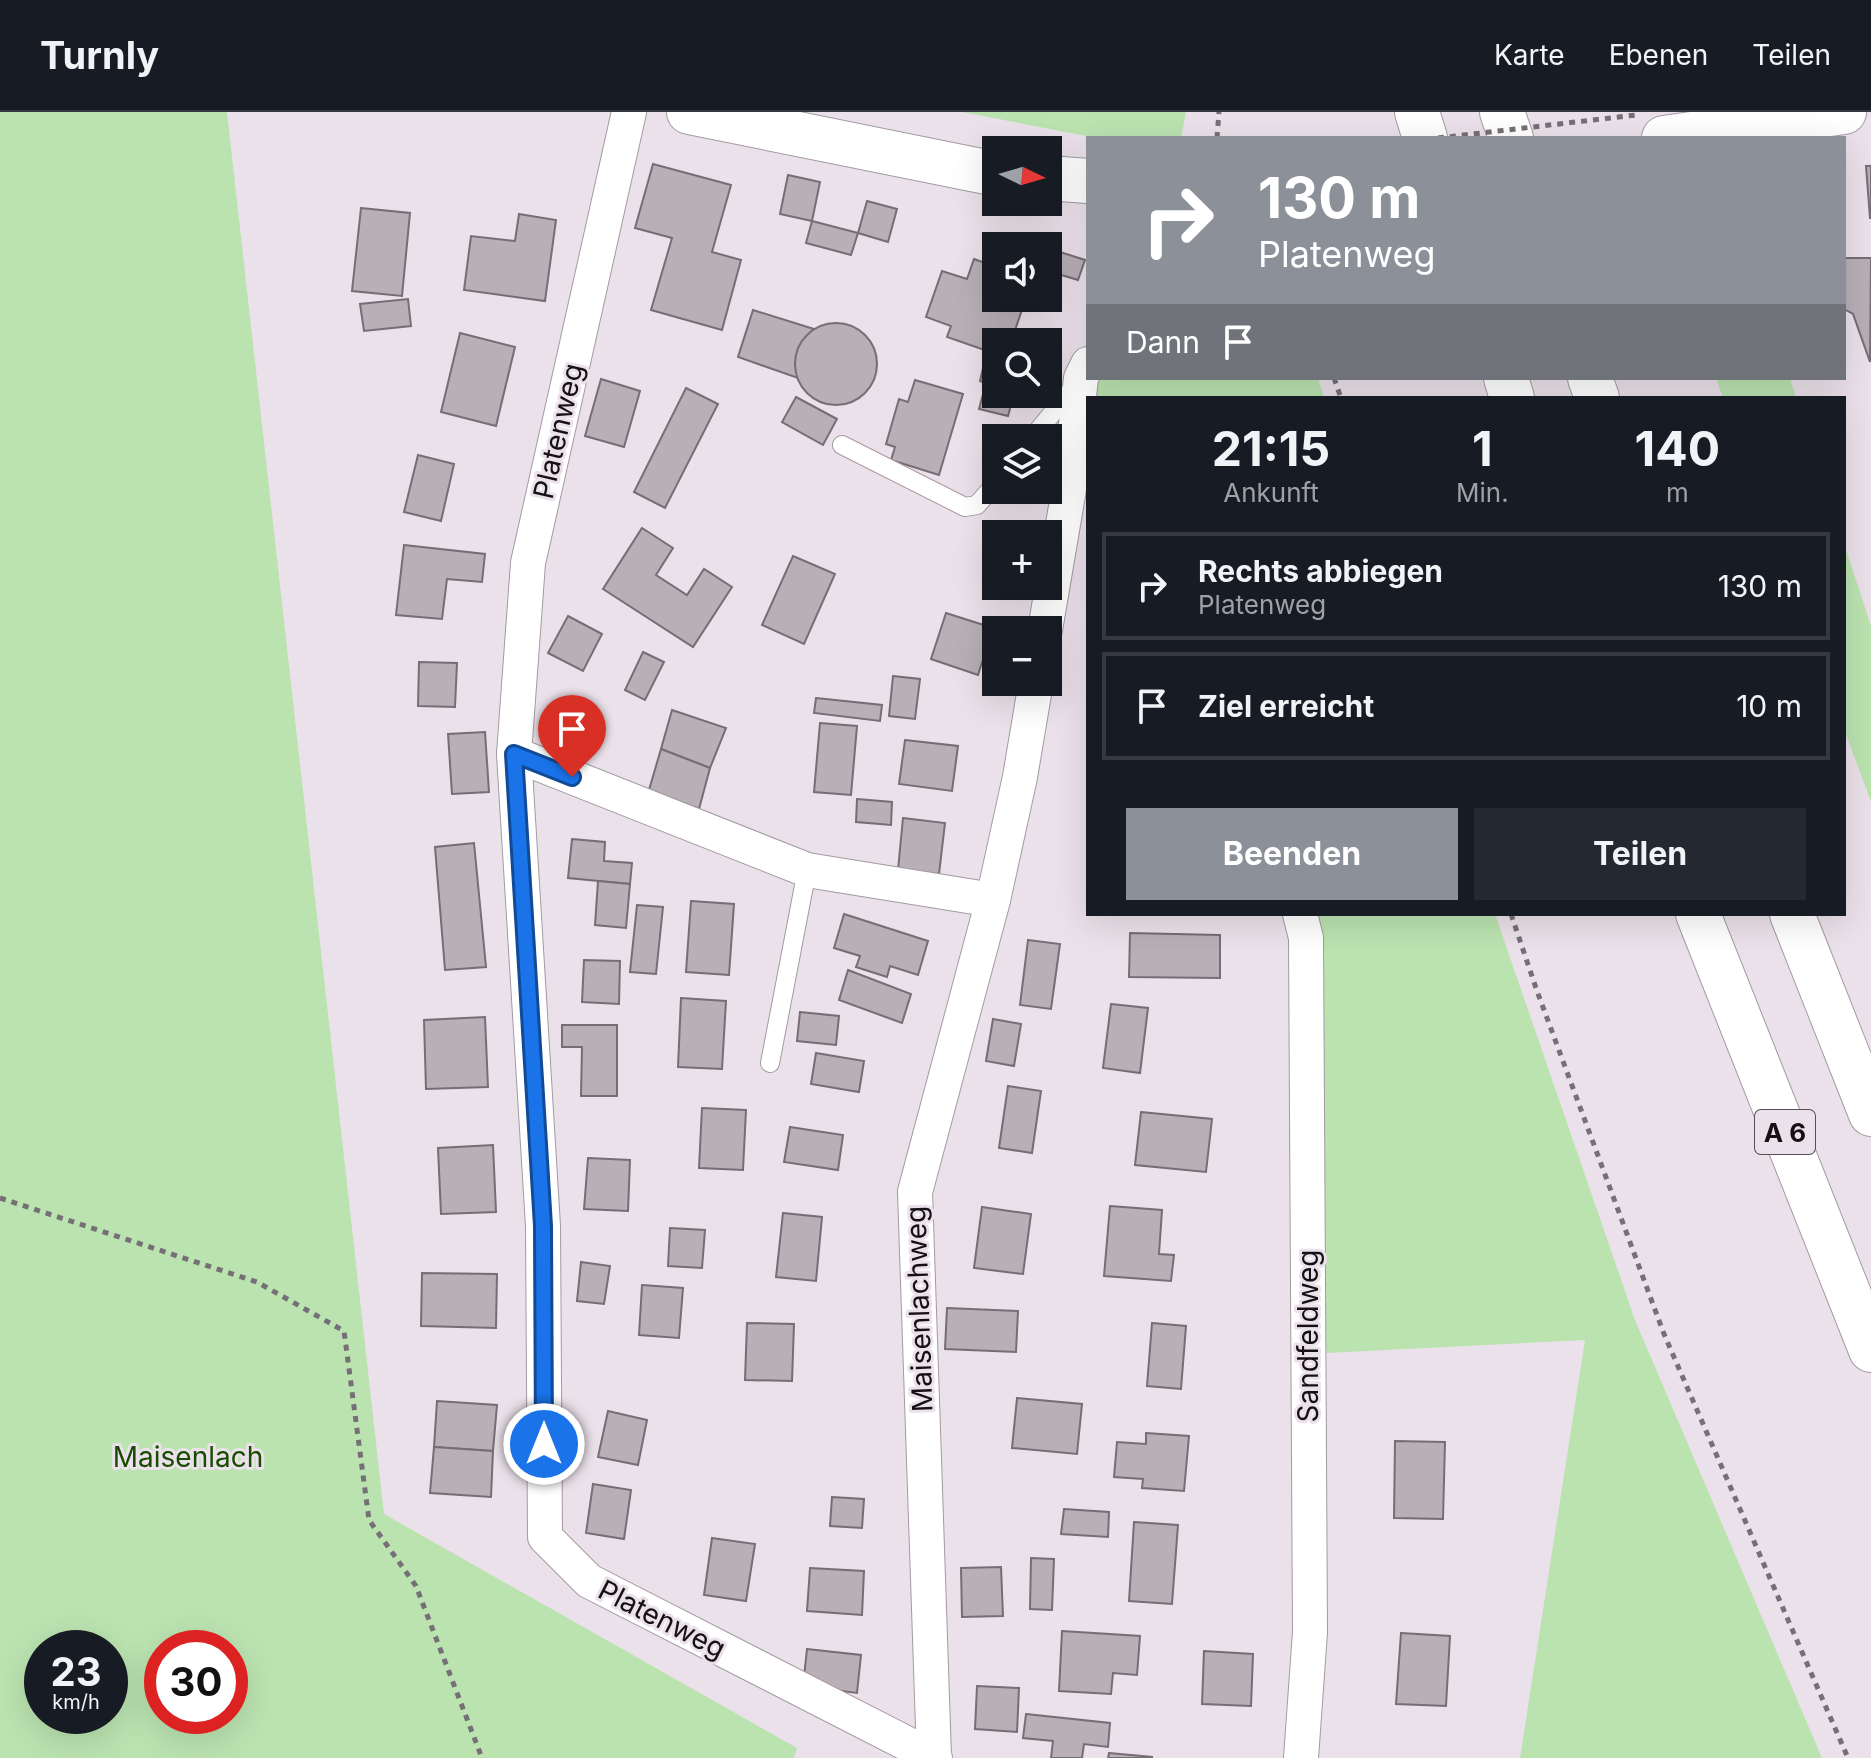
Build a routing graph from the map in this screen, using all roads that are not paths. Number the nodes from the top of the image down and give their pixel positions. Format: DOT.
graph roads {
  1 [pos="629,112"];
  2 [pos="689,112"];
  3 [pos="1417,112"];
  4 [pos="1502,112"];
  5 [pos="1844,112"];
  6 [pos="1650,126"];
  7 [pos="1424,136"];
  8 [pos="1510,136"];
  9 [pos="982,171"];
  10 [pos="1062,179"];
  11 [pos="1086,181"];
  12 [pos="1085,371"];
  13 [pos="1043,424"];
  14 [pos="842,445"];
  15 [pos="982,499"];
  16 [pos="1078,501"];
  17 [pos="1049,616"];
  18 [pos="1034,696"];
  19 [pos="514,754"];
  20 [pos="807,870"];
  21 [pos="993,900"];
  22 [pos="1300,916"];
  23 [pos="1699,916"];
  24 [pos="1793,916"];
  25 [pos="770,1063"];
  26 [pos="1871,1114"];
  27 [pos="1871,1350"];
  28 [pos="934,1758"];
  29 [pos="1301,1758"];
  1 -- 19 [label="street, Platenweg"];
  2 -- 9 [label="main road"];
  3 -- 7 [label="main road"];
  4 -- 8 [label="main road"];
  5 -- 6 [label="main road"];
  10 -- 11 [label="main road"];
  12 -- 13 [label="lane"];
  12 -- 16 [label="street"];
  14 -- 15 [label="lane"];
  16 -- 17 [label="street"];
  18 -- 21 [label="street, Maisenlachweg"];
  19 -- 20 [label="street"];
  19 -- 28 [label="street, Platenweg"];
  20 -- 21 [label="street"];
  20 -- 25 [label="lane"];
  21 -- 28 [label="street, Maisenlachweg"];
  22 -- 29 [label="street, Sandfeldweg"];
  23 -- 27 [label="main road, A 6"];
  24 -- 26 [label="main road"];
}
